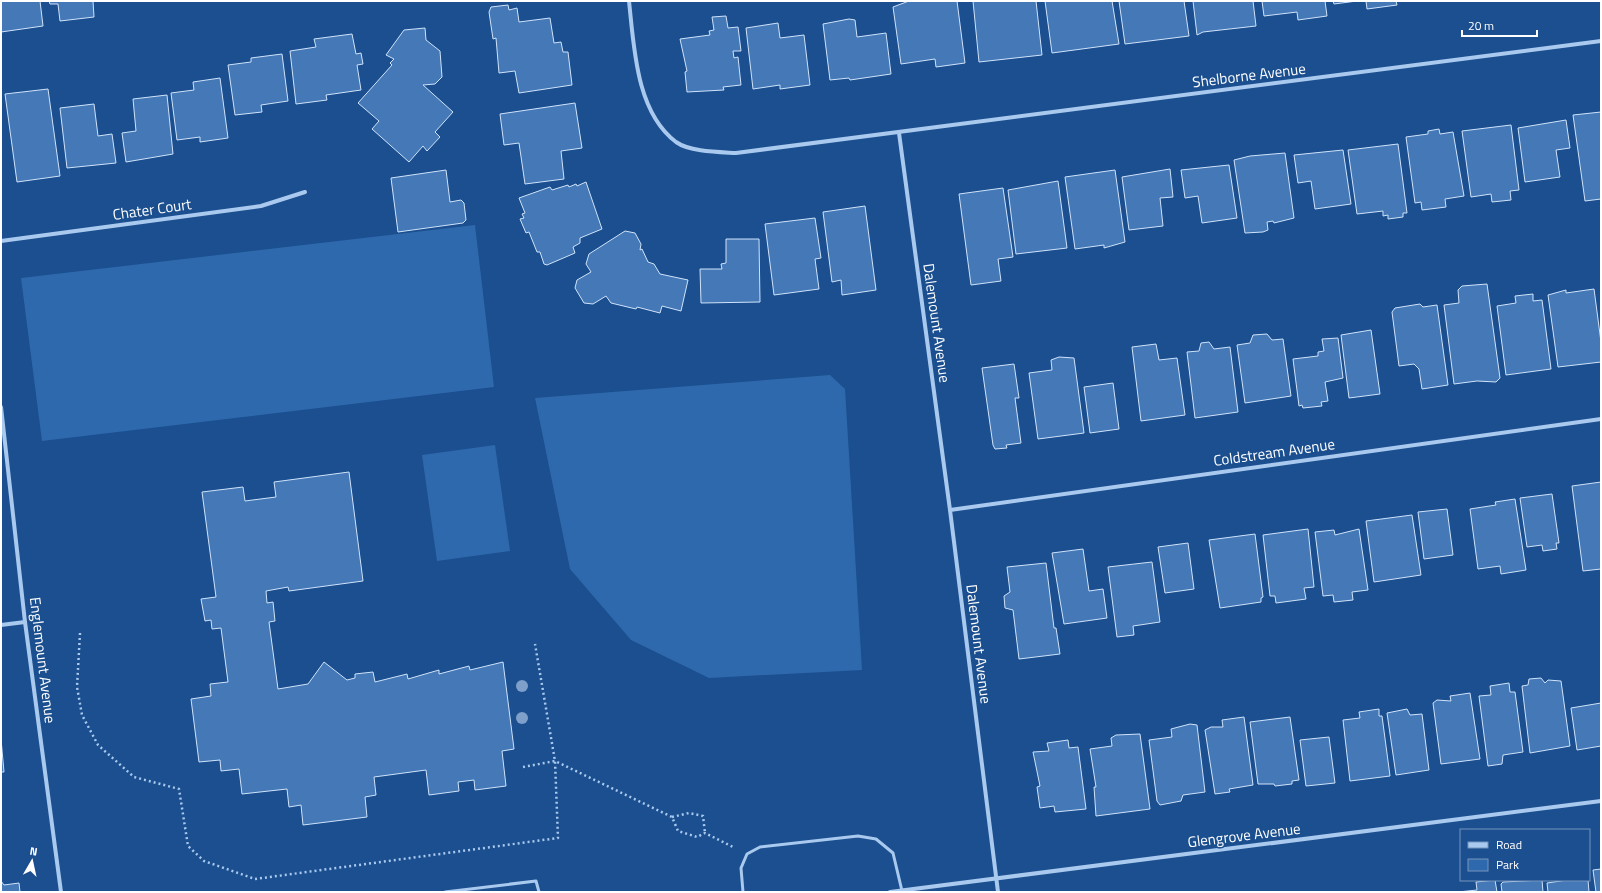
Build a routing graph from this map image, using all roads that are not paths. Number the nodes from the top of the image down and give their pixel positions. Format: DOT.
graph roads {
  1 [pos="628,1"];
  2 [pos="1601,41"];
  3 [pos="899,133"];
  4 [pos="305,192"];
  5 [pos="1,241"];
  6 [pos="1,407"];
  7 [pos="1601,419"];
  8 [pos="950,510"];
  9 [pos="25,622"];
  10 [pos="1,626"];
  11 [pos="1601,800"];
  12 [pos="996,879"];
  13 [pos="902,890"];
  14 [pos="61,892"];
  15 [pos="445,892"];
  16 [pos="539,892"];
  17 [pos="743,892"];
  18 [pos="890,892"];
  19 [pos="998,892"];
  1 -- 3 [label="street"];
  2 -- 3 [label="street, Shelborne Avenue"];
  3 -- 8 [label="street, Dalemount Avenue"];
  4 -- 5 [label="street, Chater Court"];
  6 -- 9 [label="street, Englemount Avenue"];
  7 -- 8 [label="street, Coldstream Avenue"];
  8 -- 12 [label="street, Dalemount Avenue"];
  9 -- 10 [label="street"];
  9 -- 14 [label="street, Englemount Avenue"];
  11 -- 12 [label="street, Glengrove Avenue"];
  12 -- 13 [label="street, Glengrove Avenue"];
  12 -- 19 [label="street, Dalemount Avenue"];
  13 -- 17 [label="lane"];
  13 -- 18 [label="street, Glengrove Avenue"];
  15 -- 16 [label="lane"];
}
